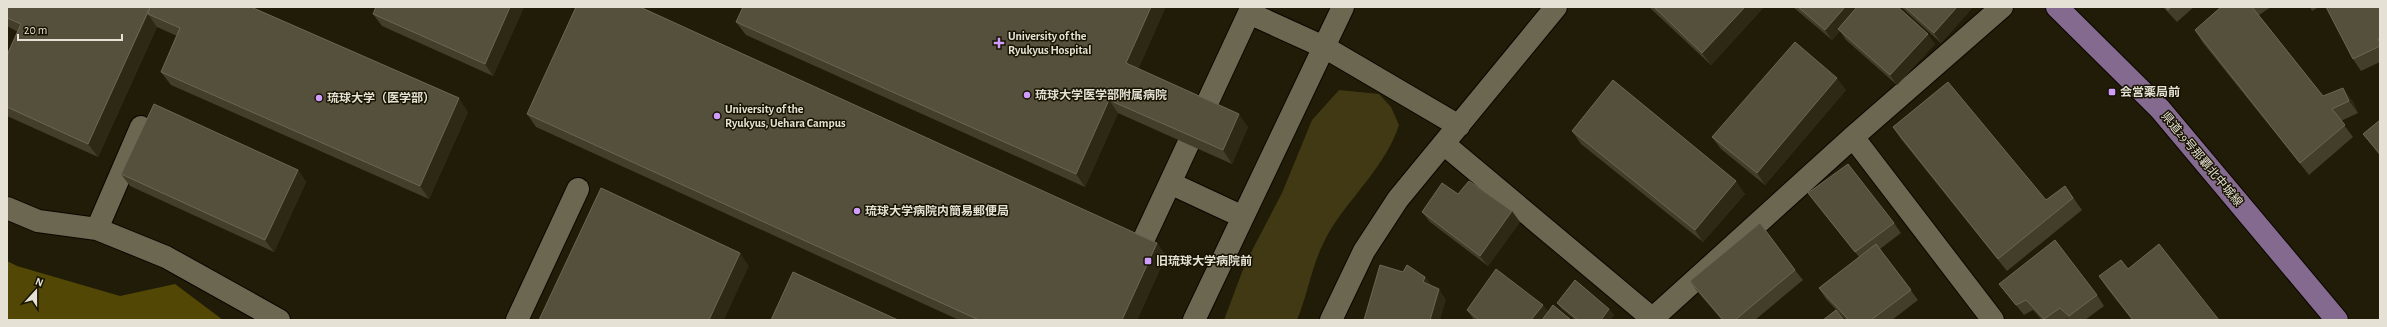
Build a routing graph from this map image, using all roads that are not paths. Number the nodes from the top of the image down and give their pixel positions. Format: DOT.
graph roads {
  1 [pos="1343,7"];
  2 [pos="1556,7"];
  3 [pos="2002,7"];
  4 [pos="2057,7"];
  5 [pos="1326,48"];
  6 [pos="1459,126"];
  7 [pos="141,127"];
  8 [pos="1853,137"];
  9 [pos="1444,144"];
  10 [pos="1170,183"];
  11 [pos="578,189"];
  12 [pos="7,208"];
  13 [pos="1243,216"];
  14 [pos="97,228"];
  15 [pos="1652,319"];
  16 [pos="279,320"];
  17 [pos="517,320"];
  18 [pos="1106,320"];
  19 [pos="1194,320"];
  20 [pos="1331,320"];
  21 [pos="1993,320"];
  22 [pos="2337,320"];
  1 -- 5 [label="street"];
  2 -- 6 [label="street"];
  3 -- 8 [label="street"];
  4 -- 22 [label="main road, 県道29号那覇北中城線"];
  5 -- 6 [label="street"];
  5 -- 10 [label="street"];
  5 -- 13 [label="street"];
  6 -- 9 [label="street"];
  7 -- 14 [label="street"];
  8 -- 15 [label="street"];
  8 -- 21 [label="street"];
  9 -- 15 [label="street"];
  9 -- 20 [label="street"];
  10 -- 13 [label="street"];
  10 -- 18 [label="street"];
  11 -- 17 [label="street"];
  12 -- 14 [label="street"];
  13 -- 19 [label="street"];
  14 -- 16 [label="street"];
}
